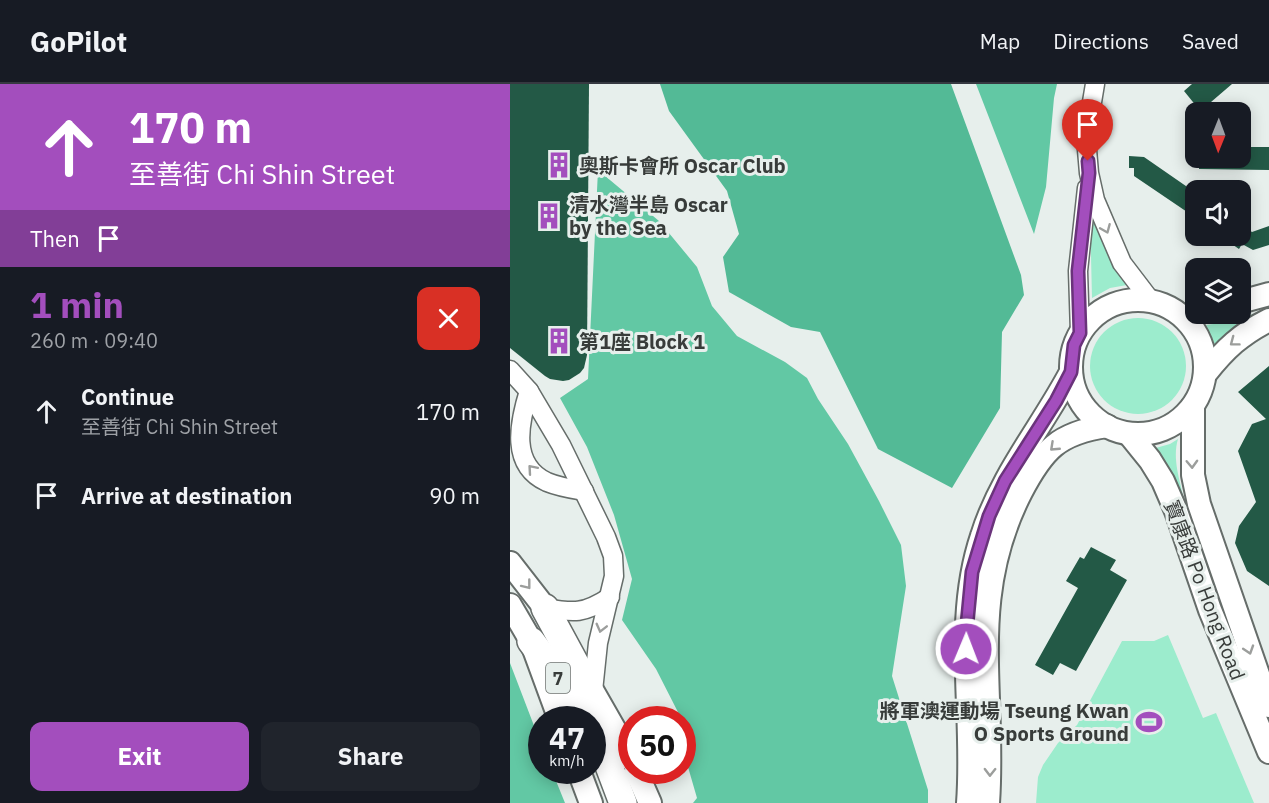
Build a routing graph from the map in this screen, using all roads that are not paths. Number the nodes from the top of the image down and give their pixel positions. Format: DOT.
graph roads {
  1 [pos="1095,84"];
  2 [pos="1089,173"];
  3 [pos="1269,294"];
  4 [pos="1251,299"];
  5 [pos="1151,301"];
  6 [pos="1184,309"];
  7 [pos="1269,320"];
  8 [pos="1080,333"];
  9 [pos="510,370"];
  10 [pos="1071,372"];
  11 [pos="1206,373"];
  12 [pos="529,391"];
  13 [pos="1193,406"];
  14 [pos="1107,426"];
  15 [pos="1129,434"];
  16 [pos="584,491"];
  17 [pos="510,563"];
  18 [pos="610,597"];
  19 [pos="510,606"];
  20 [pos="545,608"];
  21 [pos="531,640"];
  22 [pos="586,680"];
  23 [pos="555,706"];
  24 [pos="572,706"];
  25 [pos="1269,706"];
  26 [pos="618,736"];
  27 [pos="1269,752"];
  28 [pos="606,777"];
  29 [pos="584,784"];
  30 [pos="642,784"];
  31 [pos="618,802"];
  32 [pos="591,803"];
  33 [pos="650,803"];
  34 [pos="968,803"];
  35 [pos="988,803"];
  1 -- 2 [label="street"];
  2 -- 5 [label="street, one-way"];
  2 -- 8 [label="street"];
  3 -- 4 [label="main road"];
  5 -- 6 [label="main road"];
  5 -- 8 [label="main road"];
  6 -- 11 [label="main road"];
  7 -- 11 [label="main road, one-way"];
  8 -- 10 [label="main road"];
  9 -- 12 [label="street"];
  10 -- 14 [label="main road"];
  10 -- 34 [label="main road"];
  11 -- 13 [label="main road"];
  12 -- 16 [label="street"];
  16 -- 12 [label="street, one-way"];
  13 -- 15 [label="main road"];
  13 -- 25 [label="main road, 寶康路 Po Hong Road, one-way"];
  14 -- 15 [label="main road"];
  14 -- 35 [label="main road, one-way"];
  15 -- 27 [label="main road, 寶康路 Po Hong Road"];
  16 -- 18 [label="street"];
  17 -- 20 [label="main road, one-way"];
  18 -- 20 [label="street"];
  18 -- 22 [label="street, one-way"];
  19 -- 21 [label="main road"];
  20 -- 22 [label="highway, 7"];
  21 -- 23 [label="main road"];
  21 -- 24 [label="highway, 7"];
  22 -- 26 [label="main road"];
  22 -- 31 [label="highway, 7"];
  28 -- 31 [label="highway, 7"];
  29 -- 32 [label="main road"];
  30 -- 33 [label="main road"];
}
